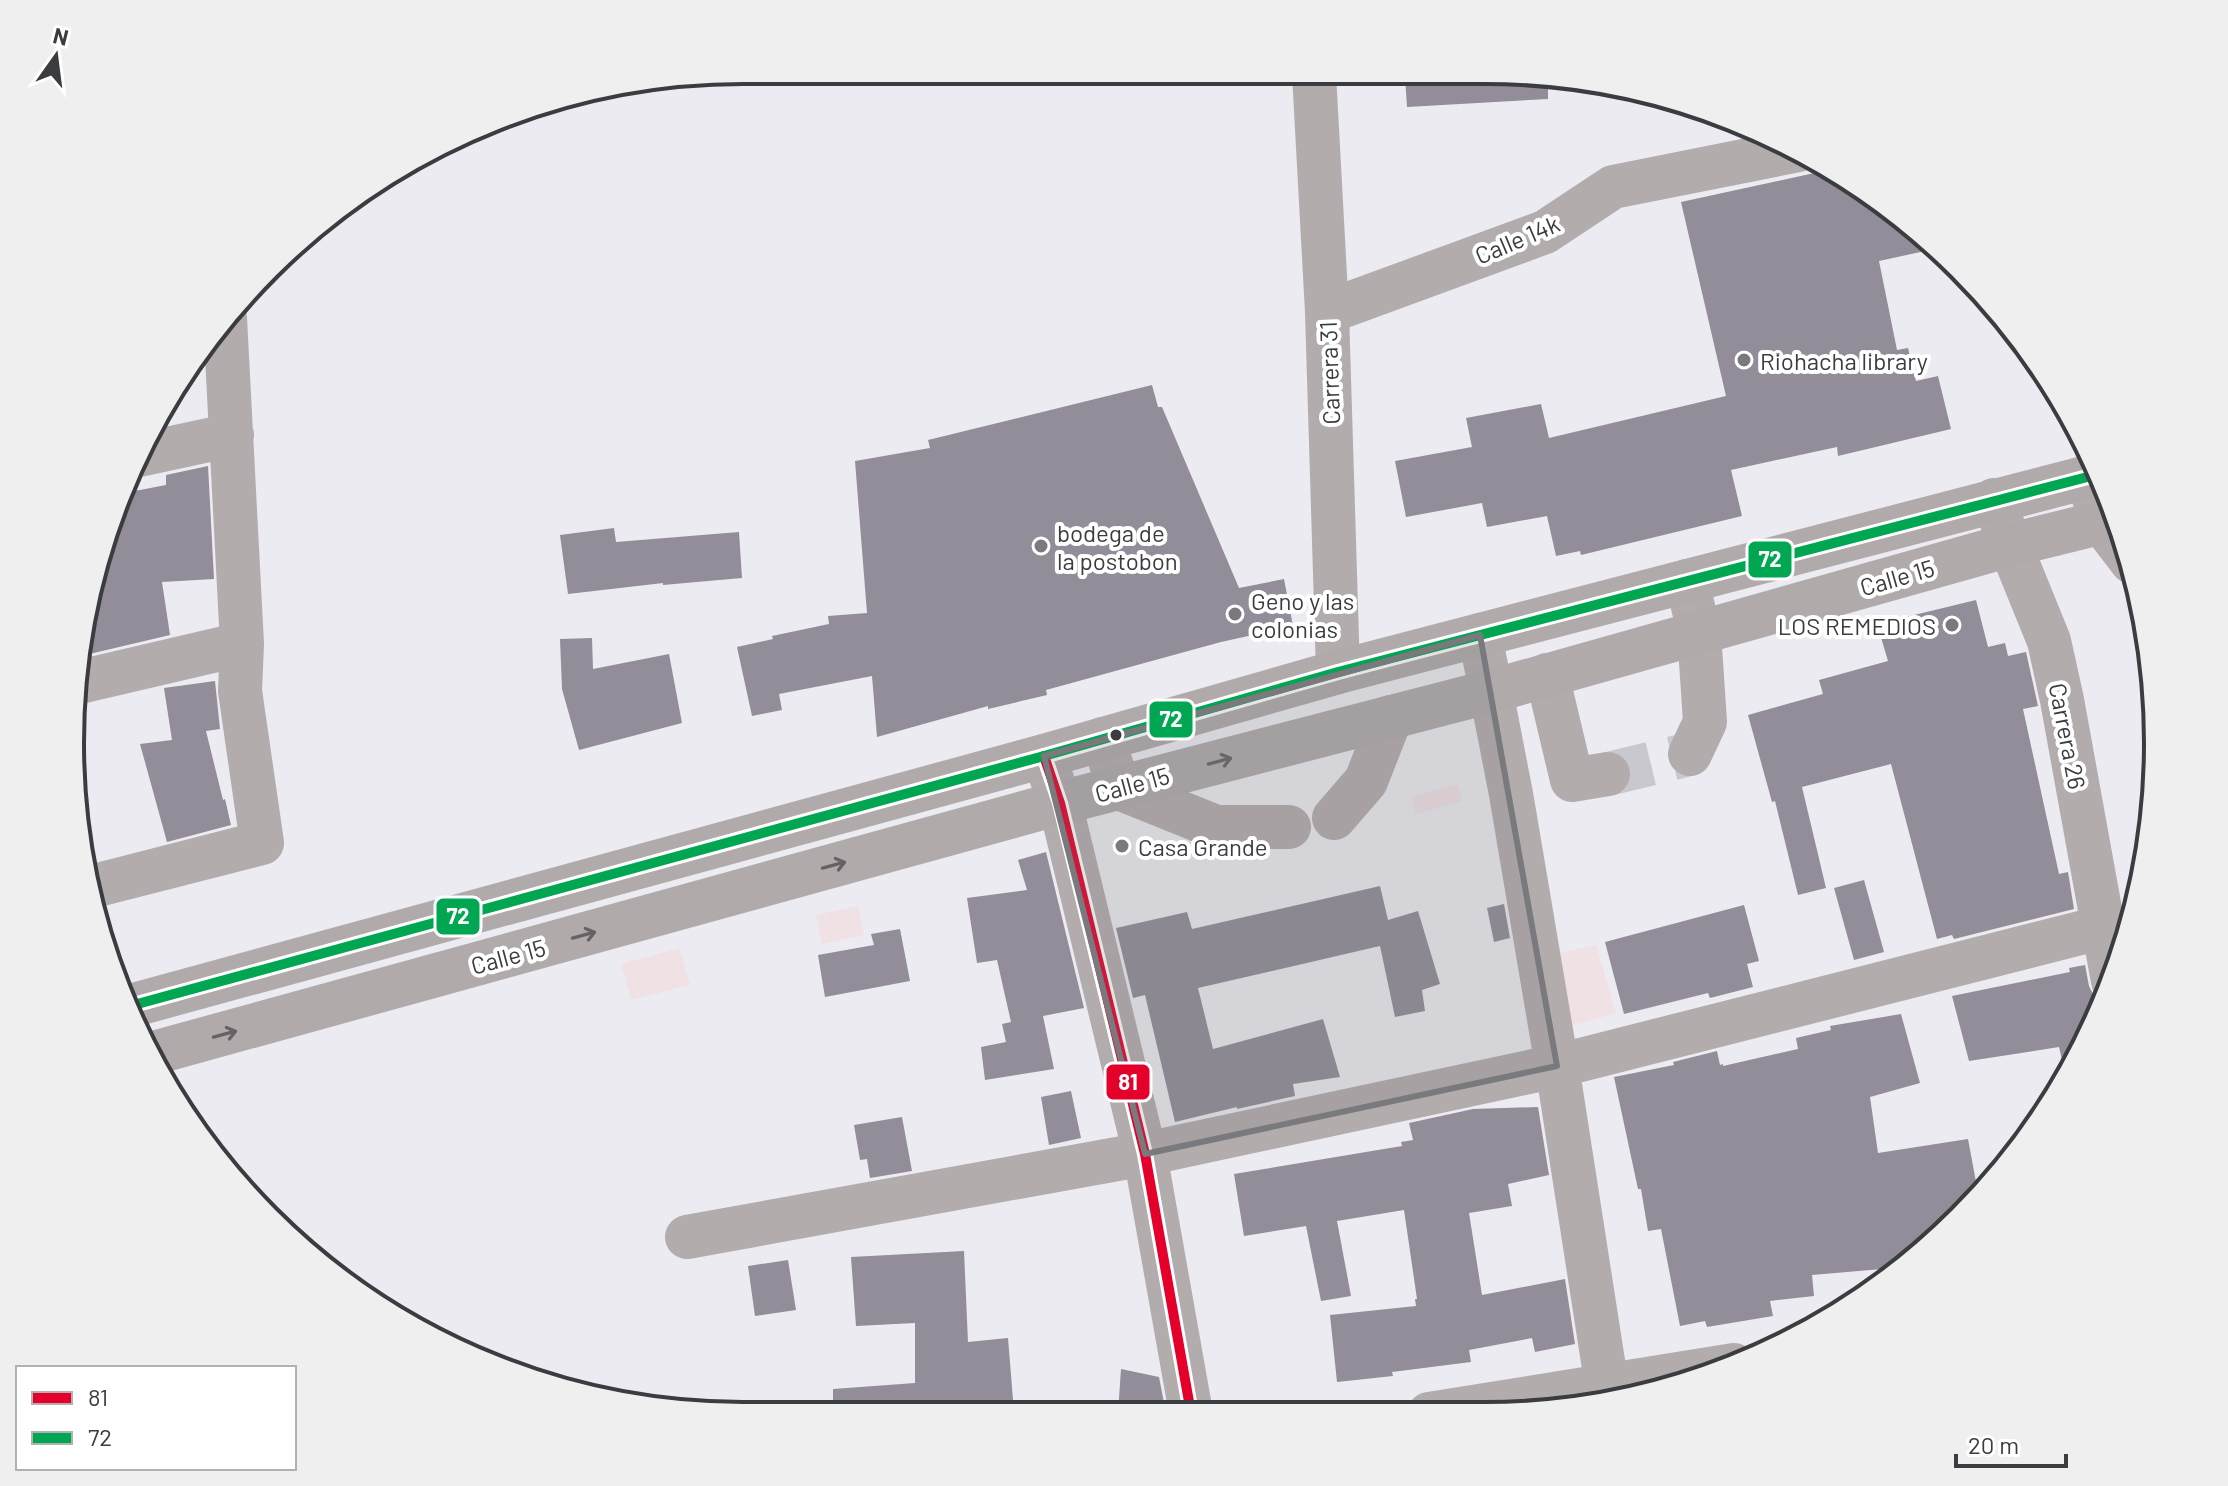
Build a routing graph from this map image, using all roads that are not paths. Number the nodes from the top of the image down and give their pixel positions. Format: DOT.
graph roads {
  1 [pos="1315,84"];
  2 [pos="1779,154"];
  3 [pos="1327,312"];
  4 [pos="226,335"];
  5 [pos="232,435"];
  6 [pos="152,452"];
  7 [pos="2087,476"];
  8 [pos="1994,500"];
  9 [pos="2106,522"];
  10 [pos="2010,545"];
  11 [pos="1687,581"];
  12 [pos="1699,632"];
  13 [pos="1480,635"];
  14 [pos="242,644"];
  15 [pos="1338,672"];
  16 [pos="1547,675"];
  17 [pos="87,680"];
  18 [pos="1492,691"];
  19 [pos="1391,717"];
  20 [pos="1103,739"];
  21 [pos="1690,754"];
  22 [pos="1044,756"];
  23 [pos="1119,788"];
  24 [pos="1511,794"];
  25 [pos="1060,803"];
  26 [pos="1334,818"];
  27 [pos="1289,827"];
  28 [pos="100,885"];
  29 [pos="2104,927"];
  30 [pos="2109,956"];
  31 [pos="138,1004"];
  32 [pos="161,1051"];
  33 [pos="1557,1066"];
  34 [pos="1145,1154"];
  35 [pos="687,1237"];
  36 [pos="1666,1377"];
  37 [pos="1607,1387"];
  38 [pos="1512,1401"];
  39 [pos="1189,1402"];
  1 -- 3 [label="street, Carrera 31"];
  2 -- 3 [label="street, Calle 14k"];
  3 -- 15 [label="street, Carrera 31"];
  4 -- 5 [label="street"];
  5 -- 6 [label="street"];
  5 -- 14 [label="street"];
  7 -- 8 [label="highway, Calle 15"];
  8 -- 10 [label="street, Carrera 26"];
  8 -- 11 [label="highway, Calle 15"];
  9 -- 10 [label="highway, Calle 15"];
  10 -- 12 [label="highway, Calle 15"];
  10 -- 29 [label="street, Carrera 26"];
  11 -- 12 [label="street"];
  11 -- 13 [label="highway, Calle 15"];
  12 -- 16 [label="highway, Calle 15"];
  12 -- 21 [label="street"];
  13 -- 15 [label="highway, Calle 15"];
  13 -- 18 [label="street"];
  14 -- 17 [label="street"];
  14 -- 28 [label="street"];
  15 -- 20 [label="highway, Calle 15"];
  16 -- 18 [label="highway, Calle 15"];
  16 -- 24 [label="street"];
  18 -- 19 [label="highway, Calle 15"];
  18 -- 24 [label="street"];
  23 -- 19 [label="highway, Calle 15, one-way"];
  19 -- 26 [label="street"];
  20 -- 22 [label="highway, Calle 15"];
  20 -- 23 [label="street"];
  22 -- 25 [label="street"];
  22 -- 31 [label="highway, Calle 15"];
  23 -- 25 [label="highway, Calle 15"];
  23 -- 27 [label="street"];
  24 -- 33 [label="street"];
  32 -- 25 [label="highway, Calle 15, one-way"];
  25 -- 34 [label="street"];
  29 -- 30 [label="street, Carrera 26"];
  29 -- 33 [label="street"];
  33 -- 34 [label="street"];
  33 -- 37 [label="street"];
  34 -- 35 [label="street"];
  34 -- 39 [label="street"];
  36 -- 37 [label="street"];
  37 -- 38 [label="street"];
}
